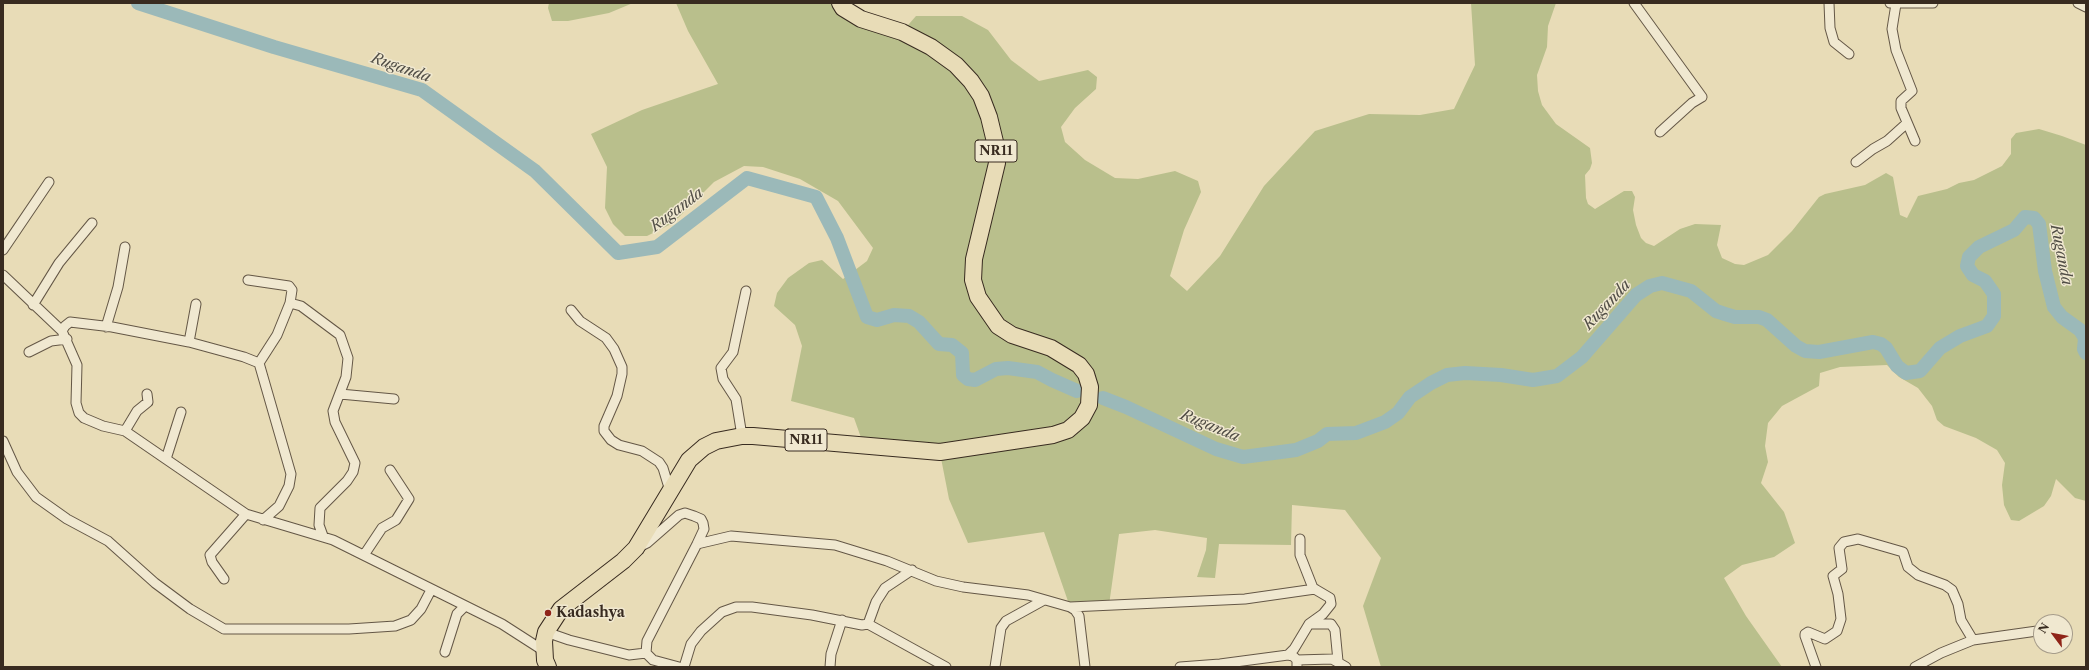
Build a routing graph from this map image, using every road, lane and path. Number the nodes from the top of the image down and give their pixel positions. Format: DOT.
graph roads {
  1 [pos="840,3"];
  2 [pos="1634,3"];
  3 [pos="1830,3"];
  4 [pos="1893,3"];
  5 [pos="1933,3"];
  6 [pos="2078,3"];
  7 [pos="2086,7"];
  8 [pos="1849,54"];
  9 [pos="1907,123"];
  10 [pos="1660,132"];
  11 [pos="1916,141"];
  12 [pos="1856,162"];
  13 [pos="49,182"];
  14 [pos="92,223"];
  15 [pos="125,247"];
  16 [pos="3,250"];
  17 [pos="3,274"];
  18 [pos="248,280"];
  19 [pos="746,291"];
  20 [pos="290,303"];
  21 [pos="196,304"];
  22 [pos="33,305"];
  23 [pos="571,310"];
  24 [pos="106,327"];
  25 [pos="65,335"];
  26 [pos="189,342"];
  27 [pos="29,352"];
  28 [pos="259,364"];
  29 [pos="147,394"];
  30 [pos="340,394"];
  31 [pos="394,399"];
  32 [pos="181,412"];
  33 [pos="125,431"];
  34 [pos="742,436"];
  35 [pos="3,441"];
  36 [pos="166,459"];
  37 [pos="390,470"];
  38 [pos="670,491"];
  39 [pos="246,514"];
  40 [pos="263,520"];
  41 [pos="323,536"];
  42 [pos="1300,539"];
  43 [pos="697,544"];
  44 [pos="636,548"];
  45 [pos="364,555"];
  46 [pos="912,570"];
  47 [pos="224,579"];
  48 [pos="1315,589"];
  49 [pos="431,590"];
  50 [pos="1044,600"];
  51 [pos="465,606"];
  52 [pos="1070,607"];
  53 [pos="842,620"];
  54 [pos="868,624"];
  55 [pos="1308,624"];
  56 [pos="546,632"];
  57 [pos="2033,632"];
  58 [pos="1973,640"];
  59 [pos="544,651"];
  60 [pos="445,652"];
  61 [pos="646,653"];
  62 [pos="1288,655"];
  63 [pos="1338,661"];
  64 [pos="1297,664"];
  65 [pos="1220,666"];
  66 [pos="548,667"];
  67 [pos="678,667"];
  68 [pos="684,667"];
  69 [pos="830,667"];
  70 [pos="946,667"];
  71 [pos="996,667"];
  72 [pos="1085,667"];
  73 [pos="1180,667"];
  74 [pos="1346,667"];
  75 [pos="1816,667"];
  76 [pos="1915,667"];
  1 -- 34 [label="highway, NR11"];
  2 -- 10 [label="street"];
  3 -- 8 [label="street"];
  4 -- 5 [label="street"];
  4 -- 9 [label="street"];
  6 -- 7 [label="street"];
  9 -- 11 [label="street"];
  9 -- 12 [label="street"];
  13 -- 16 [label="street"];
  14 -- 22 [label="street"];
  15 -- 24 [label="street"];
  17 -- 22 [label="street"];
  18 -- 20 [label="street"];
  19 -- 34 [label="street"];
  20 -- 28 [label="street"];
  20 -- 30 [label="street"];
  21 -- 26 [label="street"];
  22 -- 25 [label="street"];
  23 -- 38 [label="street"];
  24 -- 25 [label="street"];
  24 -- 26 [label="street"];
  25 -- 27 [label="street"];
  25 -- 33 [label="street"];
  26 -- 28 [label="street"];
  28 -- 40 [label="street"];
  29 -- 33 [label="street"];
  30 -- 31 [label="street"];
  30 -- 41 [label="street"];
  32 -- 36 [label="street"];
  33 -- 36 [label="street"];
  34 -- 38 [label="highway, NR11"];
  35 -- 49 [label="street"];
  36 -- 39 [label="street"];
  37 -- 45 [label="street"];
  38 -- 44 [label="highway, NR11"];
  39 -- 40 [label="street"];
  39 -- 47 [label="street"];
  40 -- 41 [label="street"];
  41 -- 45 [label="street"];
  42 -- 48 [label="street"];
  43 -- 44 [label="street"];
  43 -- 46 [label="street"];
  43 -- 61 [label="street"];
  44 -- 56 [label="highway, NR11"];
  45 -- 49 [label="street"];
  46 -- 50 [label="street"];
  46 -- 54 [label="street"];
  48 -- 52 [label="street"];
  48 -- 55 [label="street"];
  49 -- 51 [label="street"];
  50 -- 52 [label="street"];
  50 -- 71 [label="street"];
  51 -- 59 [label="street"];
  51 -- 60 [label="street"];
  52 -- 72 [label="street"];
  53 -- 54 [label="street"];
  53 -- 68 [label="street"];
  53 -- 69 [label="street"];
  54 -- 70 [label="street"];
  55 -- 62 [label="street"];
  55 -- 63 [label="street"];
  56 -- 59 [label="highway, NR11"];
  56 -- 61 [label="street"];
  57 -- 58 [label="street"];
  58 -- 75 [label="street"];
  58 -- 76 [label="street"];
  59 -- 66 [label="highway, NR11"];
  61 -- 67 [label="street"];
  62 -- 64 [label="street"];
  62 -- 65 [label="street"];
  63 -- 64 [label="street"];
  63 -- 74 [label="street"];
  65 -- 73 [label="street"];
}
